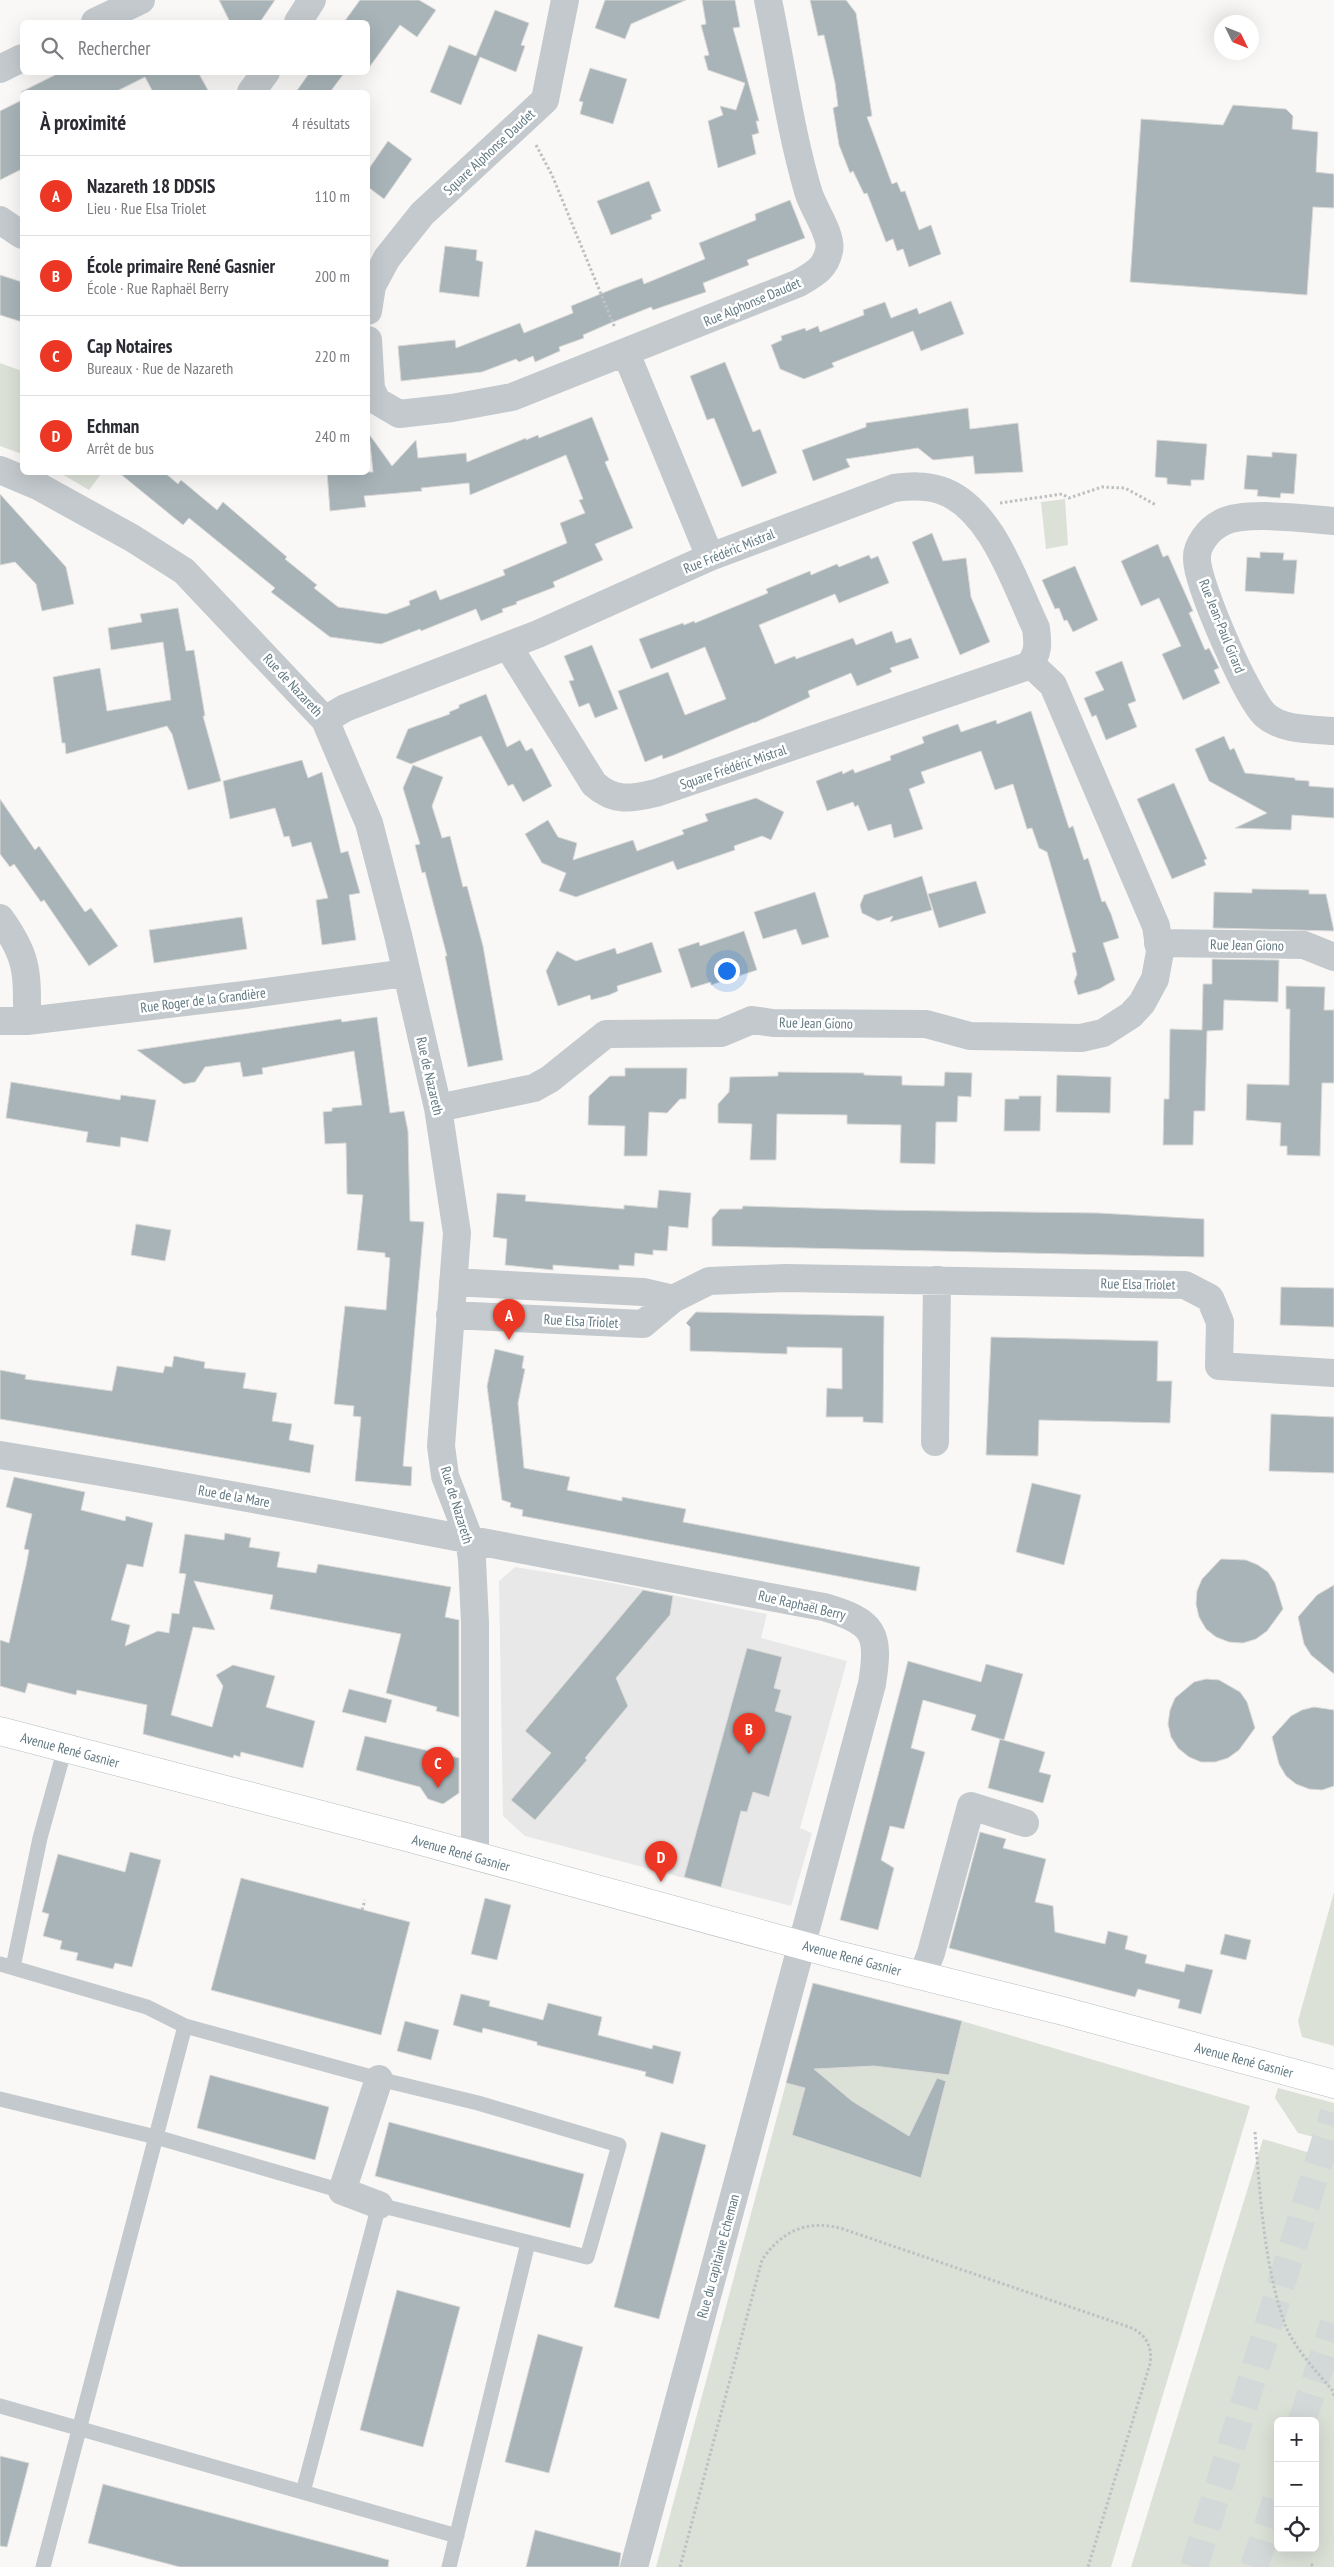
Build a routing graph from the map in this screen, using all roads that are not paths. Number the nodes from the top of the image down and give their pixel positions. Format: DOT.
graph roads {
  1 [pos="142,0"];
  2 [pos="312,0"];
  3 [pos="565,0"];
  4 [pos="768,0"];
  5 [pos="99,20"];
  6 [pos="299,20"];
  7 [pos="20,59"];
  8 [pos="0,69"];
  9 [pos="264,75"];
  10 [pos="252,90"];
  11 [pos="0,220"];
  12 [pos="20,234"];
  13 [pos="370,294"];
  14 [pos="622,344"];
  15 [pos="370,373"];
  16 [pos="400,414"];
  17 [pos="370,418"];
  18 [pos="0,470"];
  19 [pos="1334,521"];
  20 [pos="710,557"];
  21 [pos="508,646"];
  22 [pos="1028,666"];
  23 [pos="325,720"];
  24 [pos="1334,731"];
  25 [pos="0,918"];
  26 [pos="1158,944"];
  27 [pos="1334,957"];
  28 [pos="406,973"];
  29 [pos="0,1020"];
  30 [pos="27,1021"];
  31 [pos="438,1108"];
  32 [pos="937,1280"];
  33 [pos="453,1282"];
  34 [pos="672,1299"];
  35 [pos="450,1315"];
  36 [pos="1334,1372"];
  37 [pos="935,1442"];
  38 [pos="0,1455"];
  39 [pos="469,1538"];
  40 [pos="0,1731"];
  41 [pos="64,1748"];
  42 [pos="1025,1823"];
  43 [pos="475,1856"];
  44 [pos="802,1945"];
  45 [pos="7,1966"];
  46 [pos="922,1976"];
  47 [pos="185,2026"];
  48 [pos="379,2079"];
  49 [pos="1334,2084"];
  50 [pos="0,2098"];
  51 [pos="156,2137"];
  52 [pos="342,2191"];
  53 [pos="379,2204"];
  54 [pos="528,2243"];
  55 [pos="0,2406"];
  56 [pos="80,2428"];
  57 [pos="303,2492"];
  58 [pos="456,2536"];
  59 [pos="43,2567"];
  60 [pos="449,2567"];
  61 [pos="634,2567"];
  1 -- 5 [label="street"];
  2 -- 6 [label="street"];
  3 -- 13 [label="street, Square Alphonse Daudet"];
  4 -- 14 [label="street, Rue Alphonse Daudet"];
  7 -- 8 [label="street"];
  9 -- 10 [label="street"];
  11 -- 12 [label="street"];
  14 -- 16 [label="street"];
  14 -- 20 [label="street"];
  15 -- 16 [label="street"];
  16 -- 17 [label="street"];
  18 -- 23 [label="street, Rue de Nazareth"];
  19 -- 24 [label="street, Rue Jean-Paul Girard"];
  20 -- 21 [label="street, Rue Frédéric Mistral"];
  20 -- 22 [label="street, Rue Frédéric Mistral"];
  21 -- 22 [label="street, Square Frédéric Mistral"];
  21 -- 23 [label="street, Rue Frédéric Mistral"];
  22 -- 26 [label="street, Rue Jean Giono"];
  23 -- 28 [label="street, Rue de Nazareth"];
  25 -- 30 [label="street"];
  26 -- 27 [label="street, Rue Jean Giono"];
  26 -- 31 [label="street, Rue Jean Giono"];
  28 -- 30 [label="street, Rue Roger de la Grandière"];
  28 -- 31 [label="street, Rue de Nazareth"];
  29 -- 30 [label="street, Rue Roger de la Grandière"];
  31 -- 33 [label="street, Rue de Nazareth"];
  32 -- 34 [label="street, Rue Elsa Triolet"];
  32 -- 36 [label="street, Rue Elsa Triolet"];
  32 -- 37 [label="street"];
  33 -- 34 [label="street"];
  33 -- 35 [label="street, Rue de Nazareth"];
  34 -- 35 [label="street, Rue Elsa Triolet"];
  35 -- 39 [label="street, Rue de Nazareth"];
  38 -- 39 [label="street, Rue de la Mare"];
  39 -- 43 [label="street, Rue de Nazareth"];
  39 -- 44 [label="street, Rue Raphaël Berry"];
  40 -- 41 [label="main road, Avenue René Gasnier"];
  41 -- 43 [label="main road, Avenue René Gasnier"];
  41 -- 45 [label="lane"];
  42 -- 46 [label="street"];
  43 -- 44 [label="main road, Avenue René Gasnier"];
  44 -- 46 [label="main road, Avenue René Gasnier"];
  44 -- 61 [label="street, Rue du capitaine Echeman"];
  45 -- 47 [label="lane"];
  46 -- 49 [label="main road, Avenue René Gasnier"];
  47 -- 48 [label="lane"];
  47 -- 51 [label="lane"];
  48 -- 52 [label="street"];
  48 -- 54 [label="lane"];
  50 -- 51 [label="lane"];
  51 -- 52 [label="lane"];
  51 -- 56 [label="lane"];
  52 -- 53 [label="street"];
  53 -- 54 [label="lane"];
  53 -- 57 [label="lane"];
  54 -- 58 [label="lane"];
  55 -- 56 [label="lane"];
  56 -- 57 [label="lane"];
  56 -- 59 [label="lane"];
  57 -- 58 [label="lane"];
  58 -- 60 [label="lane"];
}
